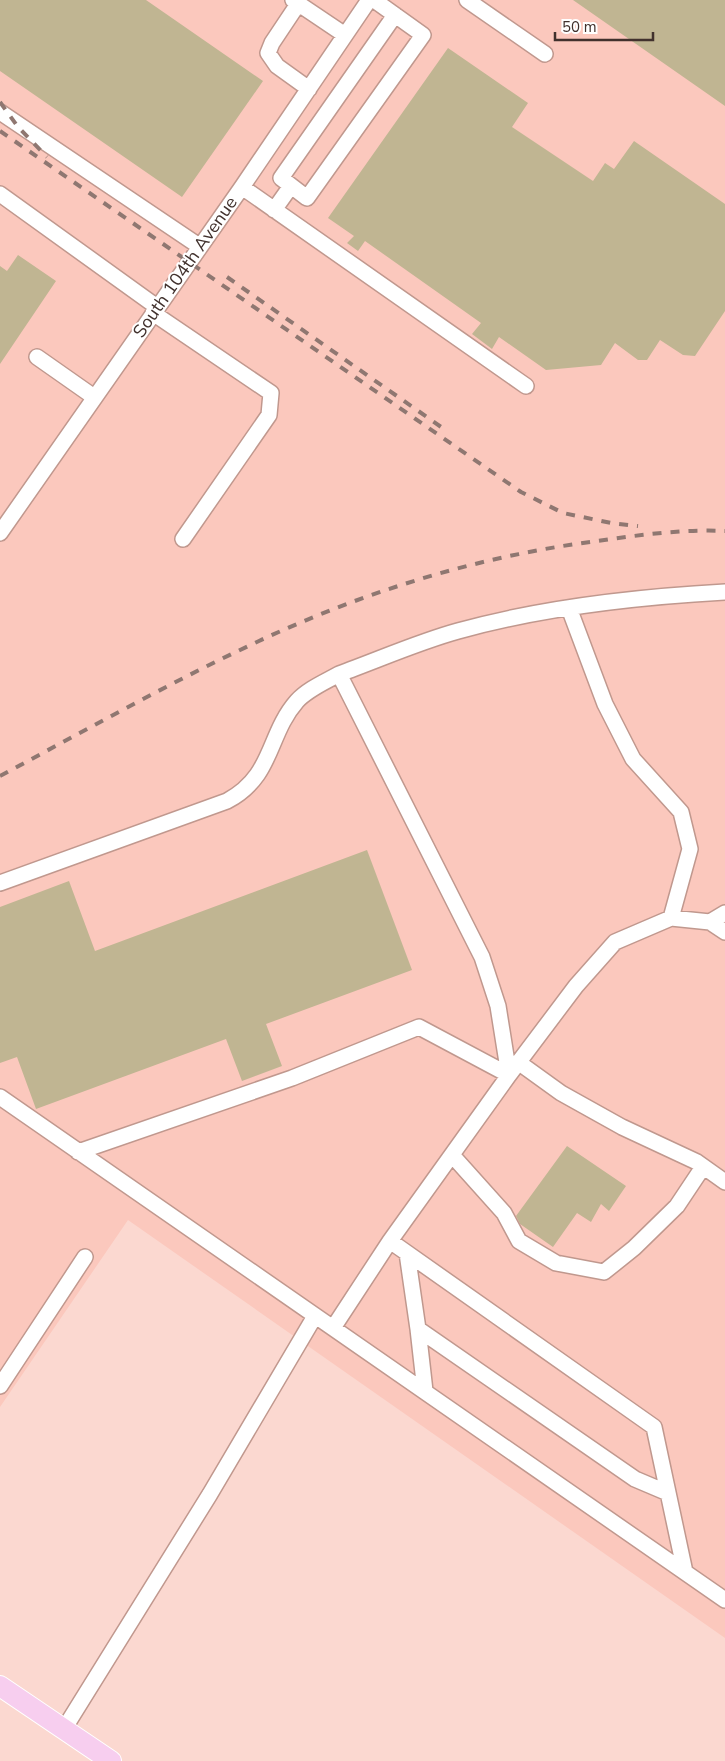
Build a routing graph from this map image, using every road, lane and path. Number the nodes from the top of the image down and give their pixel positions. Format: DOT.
graph roads {
  1 [pos="369,0"];
  2 [pos="374,0"];
  3 [pos="467,0"];
  4 [pos="295,2"];
  5 [pos="395,15"];
  6 [pos="345,35"];
  7 [pos="546,54"];
  8 [pos="308,89"];
  9 [pos="0,112"];
  10 [pos="291,186"];
  11 [pos="242,187"];
  12 [pos="0,194"];
  13 [pos="274,210"];
  14 [pos="199,246"];
  15 [pos="155,310"];
  16 [pos="37,357"];
  17 [pos="526,386"];
  18 [pos="94,397"];
  19 [pos="0,533"];
  20 [pos="183,539"];
  21 [pos="725,592"];
  22 [pos="569,608"];
  23 [pos="339,674"];
  24 [pos="0,883"];
  25 [pos="725,913"];
  26 [pos="670,918"];
  27 [pos="710,922"];
  28 [pos="725,932"];
  29 [pos="514,1068"];
  30 [pos="0,1097"];
  31 [pos="78,1152"];
  32 [pos="452,1155"];
  33 [pos="703,1167"];
  34 [pos="725,1182"];
  35 [pos="390,1241"];
  36 [pos="407,1253"];
  37 [pos="85,1257"];
  38 [pos="315,1316"];
  39 [pos="333,1328"];
  40 [pos="418,1329"];
  41 [pos="0,1386"];
  42 [pos="425,1391"];
  43 [pos="668,1493"];
  44 [pos="685,1572"];
  45 [pos="725,1600"];
  46 [pos="0,1686"];
  47 [pos="64,1729"];
  48 [pos="111,1761"];
  1 -- 6 [label="street, South 104th Avenue"];
  2 -- 5 [label="street"];
  3 -- 7 [label="street"];
  4 -- 6 [label="street"];
  4 -- 8 [label="street"];
  5 -- 10 [label="street"];
  5 -- 10 [label="street"];
  6 -- 8 [label="street, South 104th Avenue"];
  8 -- 11 [label="street, South 104th Avenue"];
  9 -- 14 [label="street"];
  10 -- 13 [label="street"];
  11 -- 13 [label="street"];
  11 -- 14 [label="street, South 104th Avenue"];
  12 -- 15 [label="street"];
  13 -- 17 [label="street"];
  14 -- 15 [label="street, South 104th Avenue"];
  15 -- 18 [label="street, South 104th Avenue"];
  15 -- 20 [label="street"];
  16 -- 18 [label="street"];
  18 -- 19 [label="street, South 104th Avenue"];
  21 -- 22 [label="street"];
  22 -- 23 [label="street"];
  22 -- 26 [label="street"];
  23 -- 24 [label="street"];
  23 -- 29 [label="street"];
  25 -- 27 [label="street"];
  26 -- 27 [label="street"];
  26 -- 29 [label="street"];
  27 -- 28 [label="street"];
  29 -- 31 [label="street"];
  29 -- 32 [label="street"];
  29 -- 33 [label="street"];
  30 -- 31 [label="street"];
  31 -- 38 [label="street"];
  32 -- 33 [label="street"];
  32 -- 35 [label="street"];
  33 -- 34 [label="street"];
  35 -- 36 [label="street"];
  35 -- 39 [label="street"];
  36 -- 40 [label="street"];
  36 -- 43 [label="street"];
  37 -- 41 [label="street"];
  38 -- 39 [label="street"];
  38 -- 47 [label="street"];
  39 -- 42 [label="street"];
  40 -- 42 [label="street"];
  40 -- 43 [label="street"];
  42 -- 44 [label="street"];
  43 -- 44 [label="street"];
  44 -- 45 [label="street"];
  46 -- 47 [label="main road"];
  47 -- 48 [label="main road"];
}
